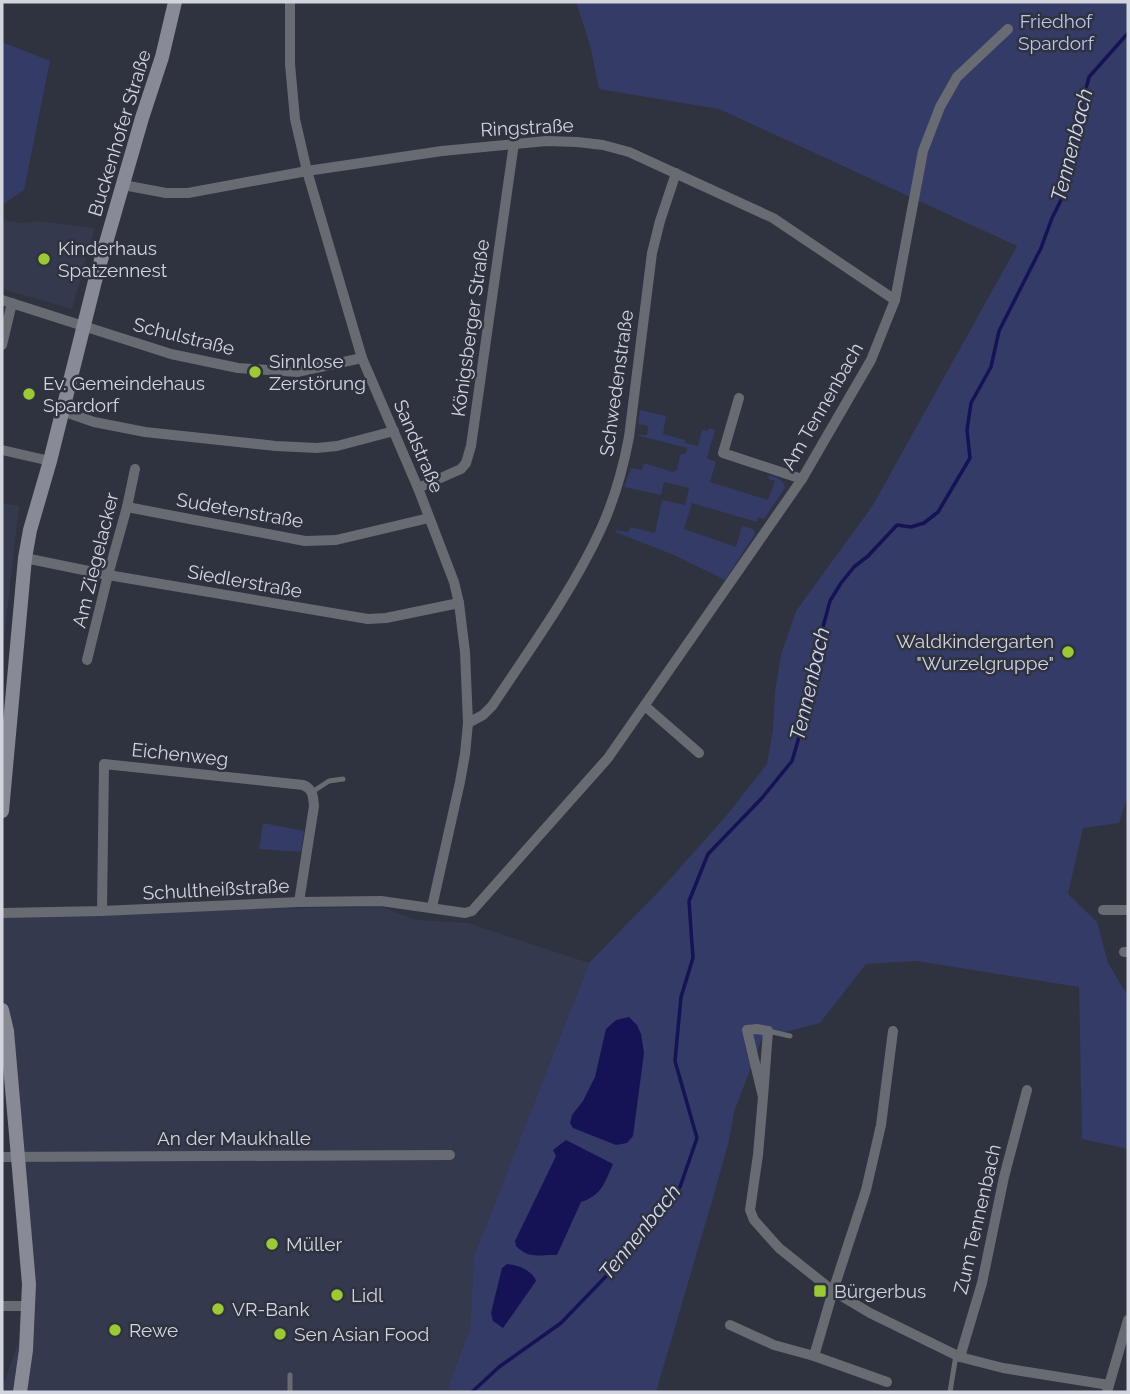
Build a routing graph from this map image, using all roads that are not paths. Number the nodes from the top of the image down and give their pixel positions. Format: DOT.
graph roads {
  1 [pos="175,2"];
  2 [pos="289,2"];
  3 [pos="1008,29"];
  4 [pos="514,143"];
  5 [pos="307,172"];
  6 [pos="676,173"];
  7 [pos="123,185"];
  8 [pos="895,300"];
  9 [pos="7,302"];
  10 [pos="84,327"];
  11 [pos="2,345"];
  12 [pos="362,358"];
  13 [pos="739,398"];
  14 [pos="62,411"];
  15 [pos="394,431"];
  16 [pos="2,450"];
  17 [pos="50,461"];
  18 [pos="135,469"];
  19 [pos="802,479"];
  20 [pos="418,488"];
  21 [pos="127,508"];
  22 [pos="429,518"];
  23 [pos="25,558"];
  24 [pos="108,575"];
  25 [pos="459,603"];
  26 [pos="87,660"];
  27 [pos="645,706"];
  28 [pos="468,723"];
  29 [pos="699,753"];
  30 [pos="343,779"];
  31 [pos="312,792"];
  32 [pos="2,811"];
  33 [pos="299,902"];
  34 [pos="432,907"];
  35 [pos="1103,910"];
  36 [pos="1128,910"];
  37 [pos="102,911"];
  38 [pos="2,913"];
  39 [pos="2,1010"];
  40 [pos="768,1031"];
  41 [pos="893,1031"];
  42 [pos="790,1036"];
  43 [pos="1027,1090"];
  44 [pos="763,1097"];
  45 [pos="450,1155"];
  46 [pos="2,1157"];
  47 [pos="18,1157"];
  48 [pos="833,1291"];
  49 [pos="2,1306"];
  50 [pos="29,1306"];
  51 [pos="1128,1321"];
  52 [pos="730,1325"];
  53 [pos="1126,1339"];
  54 [pos="814,1356"];
  55 [pos="958,1356"];
  56 [pos="290,1375"];
  57 [pos="887,1382"];
  58 [pos="1108,1389"];
  59 [pos="20,1392"];
  60 [pos="290,1392"];
  61 [pos="950,1392"];
  1 -- 7 [label="street, Buckenhofer Straße"];
  2 -- 5 [label="street, Sandstraße"];
  3 -- 8 [label="street, Am Tennenbach"];
  4 -- 5 [label="street, Ringstraße"];
  4 -- 6 [label="street, Ringstraße"];
  4 -- 20 [label="street, Königsberger Straße"];
  5 -- 7 [label="street, Ringstraße"];
  5 -- 12 [label="street, Sandstraße"];
  6 -- 8 [label="street, Ringstraße"];
  6 -- 28 [label="street, Schwedenstraße"];
  7 -- 10 [label="street, Buckenhofer Straße"];
  8 -- 19 [label="street, Am Tennenbach"];
  9 -- 10 [label="street, Schulstraße"];
  9 -- 11 [label="street"];
  10 -- 12 [label="street, Schulstraße"];
  10 -- 14 [label="street, Buckenhofer Straße"];
  12 -- 15 [label="street, Sandstraße"];
  13 -- 19 [label="street"];
  14 -- 15 [label="street"];
  14 -- 17 [label="street, Buckenhofer Straße"];
  15 -- 20 [label="street, Sandstraße"];
  16 -- 17 [label="street"];
  17 -- 23 [label="street, Buckenhofer Straße"];
  18 -- 21 [label="street, Am Ziegelacker"];
  19 -- 27 [label="street, Am Tennenbach"];
  20 -- 22 [label="street, Sandstraße"];
  21 -- 22 [label="street, Sudetenstraße"];
  21 -- 24 [label="street, Am Ziegelacker"];
  22 -- 25 [label="street, Sandstraße"];
  23 -- 24 [label="street, Siedlerstraße"];
  23 -- 32 [label="street, Buckenhofer Straße"];
  24 -- 25 [label="street, Siedlerstraße"];
  24 -- 26 [label="street, Am Ziegelacker"];
  25 -- 28 [label="street, Sandstraße"];
  27 -- 29 [label="street"];
  27 -- 34 [label="street, Am Tennenbach"];
  28 -- 34 [label="street, Sandstraße"];
  30 -- 31 [label="lane"];
  31 -- 33 [label="street"];
  31 -- 37 [label="street, Eichenweg"];
  33 -- 34 [label="street, Schultheißstraße"];
  33 -- 37 [label="street, Schultheißstraße"];
  35 -- 36 [label="street"];
  37 -- 38 [label="street, Schultheißstraße"];
  39 -- 47 [label="street"];
  40 -- 42 [label="lane"];
  40 -- 44 [label="street"];
  40 -- 44 [label="street"];
  41 -- 48 [label="street"];
  43 -- 55 [label="street, Zum Tennenbach"];
  44 -- 48 [label="street"];
  45 -- 47 [label="street, An der Maukhalle"];
  46 -- 47 [label="street, An der Maukhalle"];
  47 -- 50 [label="street"];
  48 -- 54 [label="street"];
  48 -- 55 [label="street"];
  49 -- 50 [label="street"];
  50 -- 59 [label="street"];
  51 -- 53 [label="street"];
  52 -- 54 [label="street"];
  53 -- 58 [label="street"];
  54 -- 57 [label="street"];
  55 -- 58 [label="street"];
  55 -- 61 [label="lane"];
  56 -- 60 [label="lane"];
}
